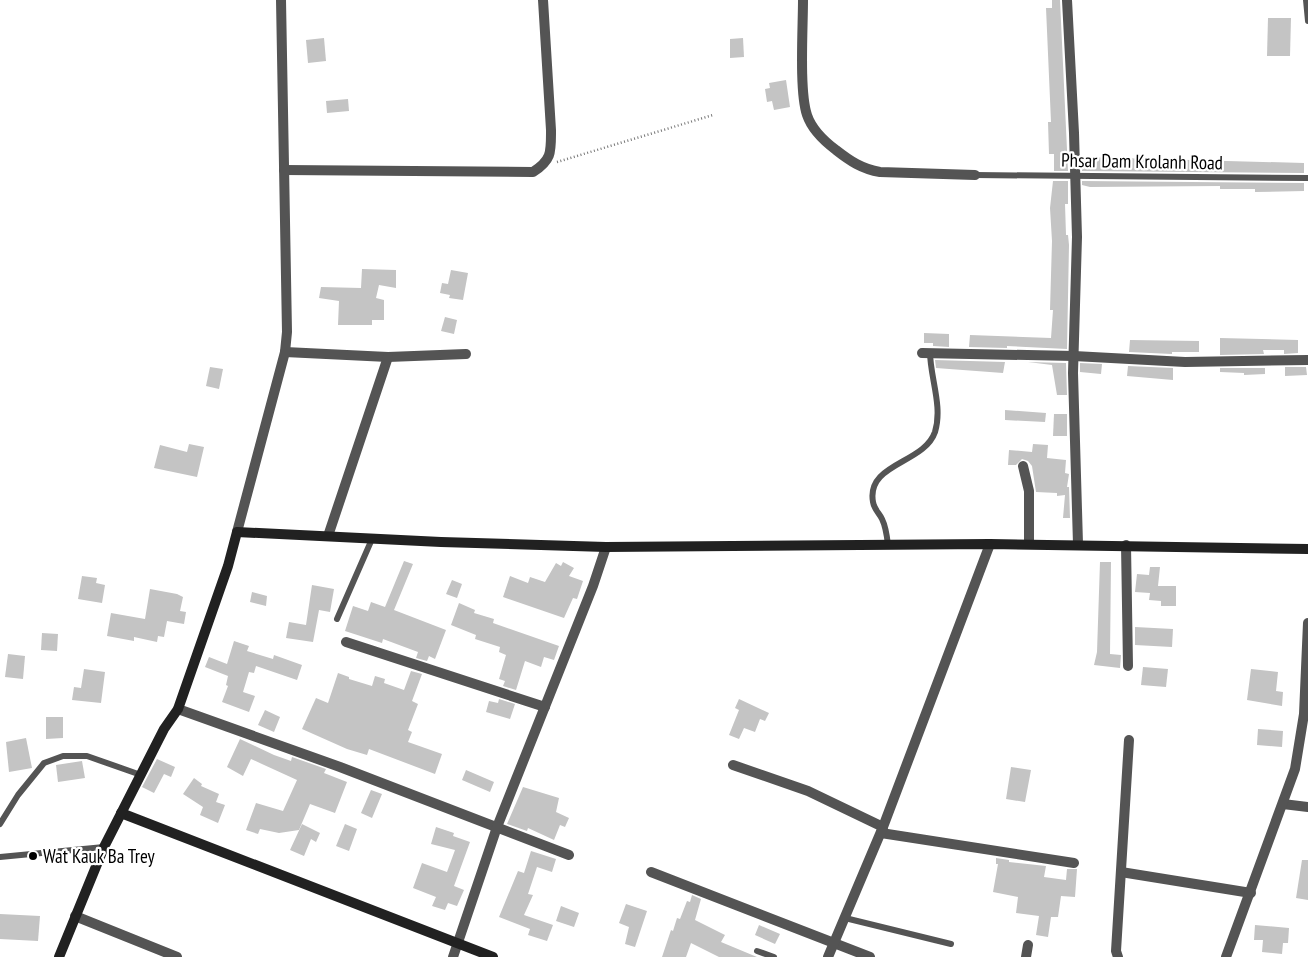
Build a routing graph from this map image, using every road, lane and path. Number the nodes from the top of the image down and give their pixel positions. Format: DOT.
graph roads {
  1 [pos="281,0"];
  2 [pos="544,0"];
  3 [pos="803,0"];
  4 [pos="1066,0"];
  5 [pos="1306,0"];
  6 [pos="1308,21"];
  7 [pos="713,116"];
  8 [pos="546,164"];
  9 [pos="284,170"];
  10 [pos="976,175"];
  11 [pos="1075,176"];
  12 [pos="1308,178"];
  13 [pos="285,352"];
  14 [pos="926,352"];
  15 [pos="466,354"];
  16 [pos="1074,356"];
  17 [pos="388,357"];
  18 [pos="1308,360"];
  19 [pos="1023,466"];
  20 [pos="236,532"];
  21 [pos="328,536"];
  22 [pos="372,539"];
  23 [pos="990,544"];
  24 [pos="1029,544"];
  25 [pos="1078,544"];
  26 [pos="888,545"];
  27 [pos="1126,545"];
  28 [pos="606,547"];
  29 [pos="1308,549"];
  30 [pos="337,619"];
  31 [pos="1308,623"];
  32 [pos="346,642"];
  33 [pos="1128,666"];
  34 [pos="545,707"];
  35 [pos="178,710"];
  36 [pos="1128,740"];
  37 [pos="733,765"];
  38 [pos="141,775"];
  39 [pos="1284,804"];
  40 [pos="1308,807"];
  41 [pos="121,813"];
  42 [pos="0,824"];
  43 [pos="497,827"];
  44 [pos="882,830"];
  45 [pos="104,847"];
  46 [pos="569,855"];
  47 [pos="0,857"];
  48 [pos="1074,863"];
  49 [pos="651,872"];
  50 [pos="1121,872"];
  51 [pos="1251,893"];
  52 [pos="75,916"];
  53 [pos="845,918"];
  54 [pos="458,944"];
  55 [pos="833,944"];
  56 [pos="951,944"];
  57 [pos="1028,946"];
  58 [pos="758,950"];
  59 [pos="59,957"];
  60 [pos="177,957"];
  61 [pos="453,957"];
  62 [pos="493,957"];
  63 [pos="774,957"];
  64 [pos="828,957"];
  65 [pos="870,957"];
  66 [pos="1026,957"];
  67 [pos="1118,957"];
  68 [pos="1226,957"];
  1 -- 9 [label="street"];
  2 -- 8 [label="street"];
  3 -- 10 [label="street"];
  4 -- 11 [label="street"];
  5 -- 6 [label="lane"];
  7 -- 8 [label="path"];
  8 -- 9 [label="street"];
  9 -- 13 [label="street"];
  10 -- 11 [label="lane, Phsar Dam Krolanh Road"];
  11 -- 12 [label="lane, Phsar Dam Krolanh Road"];
  11 -- 16 [label="street"];
  13 -- 17 [label="street"];
  13 -- 20 [label="street"];
  14 -- 16 [label="street"];
  14 -- 26 [label="lane"];
  15 -- 17 [label="street"];
  16 -- 18 [label="street"];
  16 -- 25 [label="street"];
  17 -- 21 [label="street"];
  19 -- 24 [label="street"];
  20 -- 21 [label="street"];
  20 -- 35 [label="street"];
  21 -- 22 [label="street"];
  22 -- 28 [label="street"];
  22 -- 30 [label="lane"];
  23 -- 24 [label="street"];
  23 -- 26 [label="street"];
  23 -- 44 [label="street"];
  24 -- 25 [label="street"];
  25 -- 27 [label="street"];
  26 -- 28 [label="street"];
  27 -- 29 [label="street"];
  27 -- 33 [label="street"];
  28 -- 34 [label="street"];
  31 -- 39 [label="street"];
  32 -- 34 [label="street"];
  34 -- 43 [label="street"];
  35 -- 38 [label="street"];
  35 -- 43 [label="street"];
  36 -- 50 [label="street"];
  37 -- 44 [label="street"];
  38 -- 41 [label="street"];
  38 -- 42 [label="lane"];
  39 -- 40 [label="street"];
  39 -- 51 [label="street"];
  41 -- 45 [label="street"];
  41 -- 54 [label="street"];
  43 -- 46 [label="street"];
  43 -- 54 [label="street"];
  44 -- 48 [label="street"];
  44 -- 53 [label="street"];
  45 -- 47 [label="lane"];
  45 -- 52 [label="street"];
  49 -- 55 [label="street"];
  50 -- 51 [label="street"];
  50 -- 67 [label="street"];
  51 -- 68 [label="street"];
  52 -- 59 [label="street"];
  52 -- 60 [label="street"];
  53 -- 55 [label="street"];
  53 -- 56 [label="lane"];
  54 -- 61 [label="street"];
  54 -- 62 [label="street"];
  55 -- 64 [label="street"];
  55 -- 65 [label="street"];
  57 -- 66 [label="street"];
  58 -- 63 [label="lane"];
}
